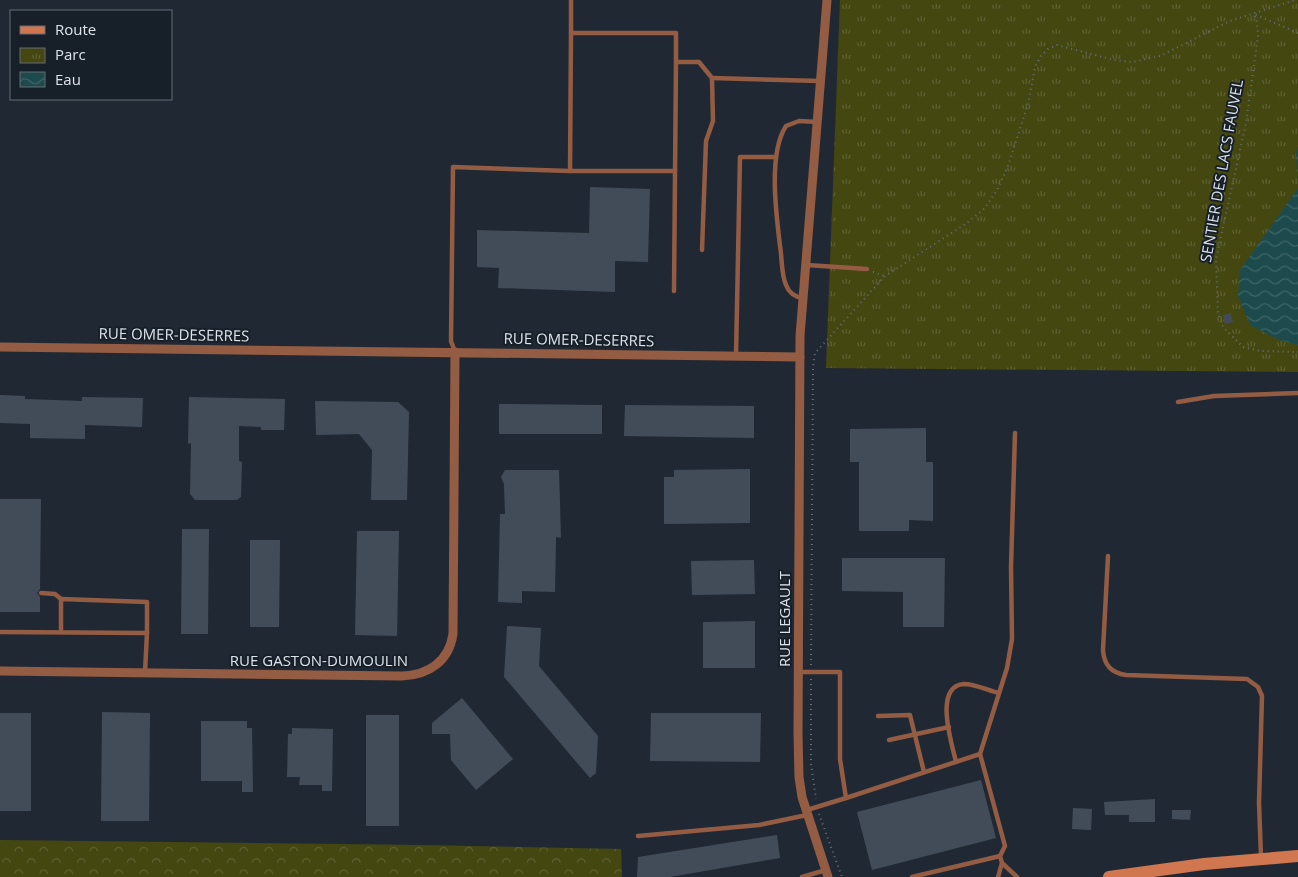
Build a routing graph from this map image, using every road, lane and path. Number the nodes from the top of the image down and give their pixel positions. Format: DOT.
graph roads {
  1 [pos="572,0"];
  2 [pos="827,0"];
  3 [pos="1295,0"];
  4 [pos="571,33"];
  5 [pos="1298,33"];
  6 [pos="676,62"];
  7 [pos="712,78"];
  8 [pos="820,81"];
  9 [pos="817,122"];
  10 [pos="776,157"];
  11 [pos="570,170"];
  12 [pos="675,171"];
  13 [pos="702,250"];
  14 [pos="807,265"];
  15 [pos="867,269"];
  16 [pos="885,276"];
  17 [pos="674,292"];
  18 [pos="804,298"];
  19 [pos="0,346"];
  20 [pos="455,352"];
  21 [pos="1298,352"];
  22 [pos="736,356"];
  23 [pos="800,357"];
  24 [pos="1298,393"];
  25 [pos="1178,402"];
  26 [pos="1015,432"];
  27 [pos="1108,556"];
  28 [pos="42,594"];
  29 [pos="61,599"];
  30 [pos="0,632"];
  31 [pos="61,632"];
  32 [pos="147,633"];
  33 [pos="811,666"];
  34 [pos="0,671"];
  35 [pos="798,672"];
  36 [pos="146,673"];
  37 [pos="811,677"];
  38 [pos="999,693"];
  39 [pos="878,716"];
  40 [pos="949,727"];
  41 [pos="914,735"];
  42 [pos="889,740"];
  43 [pos="980,754"];
  44 [pos="956,762"];
  45 [pos="924,772"];
  46 [pos="815,794"];
  47 [pos="846,798"];
  48 [pos="806,813"];
  49 [pos="821,818"];
  50 [pos="638,836"];
  51 [pos="1000,856"];
  52 [pos="1298,856"];
  53 [pos="1261,858"];
  54 [pos="1002,863"];
  55 [pos="827,874"];
  56 [pos="802,877"];
  57 [pos="842,877"];
  58 [pos="912,877"];
  59 [pos="998,877"];
  60 [pos="1017,877"];
  61 [pos="1109,877"];
  1 -- 4 [label="lane"];
  2 -- 8 [label="street"];
  3 -- 16 [label="path"];
  4 -- 6 [label="lane"];
  4 -- 11 [label="lane"];
  5 -- 21 [label="path, SENTIER DES LACS FAUVEL"];
  6 -- 7 [label="lane"];
  6 -- 12 [label="lane"];
  7 -- 8 [label="lane"];
  7 -- 13 [label="lane"];
  8 -- 9 [label="street"];
  9 -- 10 [label="lane"];
  9 -- 14 [label="street"];
  10 -- 18 [label="lane"];
  10 -- 22 [label="lane"];
  11 -- 12 [label="lane"];
  11 -- 20 [label="lane"];
  12 -- 17 [label="lane"];
  14 -- 15 [label="lane"];
  14 -- 18 [label="street"];
  15 -- 16 [label="path"];
  16 -- 33 [label="path, RUE LEGAULT"];
  18 -- 23 [label="street"];
  19 -- 20 [label="street, RUE OMER-DESERRES"];
  20 -- 22 [label="street, RUE OMER-DESERRES"];
  20 -- 36 [label="street, RUE GASTON-DUMOULIN"];
  22 -- 23 [label="street, RUE OMER-DESERRES"];
  23 -- 35 [label="street, RUE LEGAULT"];
  24 -- 25 [label="lane"];
  26 -- 38 [label="lane"];
  27 -- 53 [label="lane"];
  28 -- 29 [label="lane"];
  29 -- 31 [label="lane"];
  29 -- 32 [label="lane"];
  30 -- 31 [label="lane"];
  31 -- 32 [label="lane"];
  32 -- 36 [label="lane"];
  34 -- 36 [label="street, RUE GASTON-DUMOULIN"];
  35 -- 47 [label="lane"];
  35 -- 48 [label="street, RUE LEGAULT"];
  37 -- 46 [label="path, RUE LEGAULT"];
  38 -- 40 [label="lane"];
  38 -- 43 [label="lane"];
  39 -- 41 [label="lane"];
  40 -- 41 [label="lane"];
  40 -- 44 [label="lane"];
  41 -- 42 [label="lane"];
  41 -- 45 [label="lane"];
  43 -- 44 [label="lane"];
  43 -- 51 [label="lane"];
  44 -- 45 [label="lane"];
  45 -- 47 [label="lane"];
  47 -- 48 [label="lane"];
  48 -- 50 [label="lane"];
  48 -- 55 [label="street, RUE LEGAULT"];
  49 -- 57 [label="path"];
  51 -- 54 [label="lane"];
  51 -- 58 [label="lane"];
  52 -- 53 [label="street"];
  53 -- 61 [label="street"];
  54 -- 59 [label="lane"];
  54 -- 60 [label="lane"];
  55 -- 56 [label="lane"];
}
